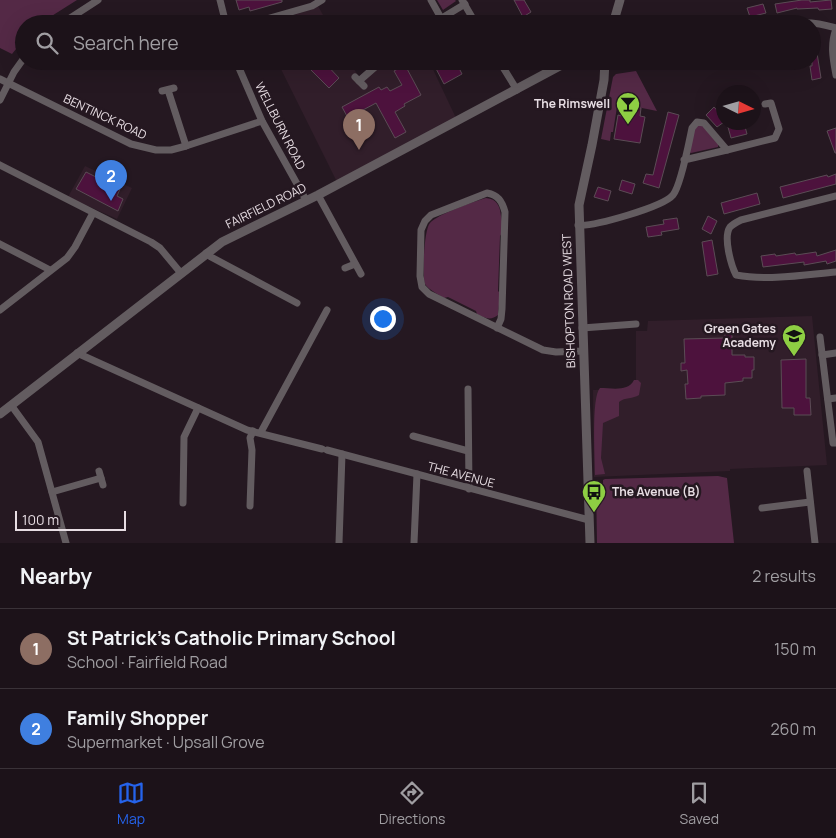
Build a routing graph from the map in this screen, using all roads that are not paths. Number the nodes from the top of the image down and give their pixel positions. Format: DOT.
graph roads {
  1 [pos="98,0"];
  2 [pos="220,0"];
  3 [pos="322,0"];
  4 [pos="431,0"];
  5 [pos="620,0"];
  6 [pos="464,2"];
  7 [pos="75,15"];
  8 [pos="224,15"];
  9 [pos="280,15"];
  10 [pos="439,15"];
  11 [pos="445,15"];
  12 [pos="471,15"];
  13 [pos="616,15"];
  14 [pos="821,23"];
  15 [pos="836,28"];
  16 [pos="16,70"];
  17 [pos="240,70"];
  18 [pos="372,70"];
  19 [pos="505,70"];
  20 [pos="553,70"];
  21 [pos="605,70"];
  22 [pos="836,75"];
  23 [pos="0,79"];
  24 [pos="359,81"];
  25 [pos="8,83"];
  26 [pos="168,90"];
  27 [pos="517,90"];
  28 [pos="0,100"];
  29 [pos="765,104"];
  30 [pos="262,122"];
  31 [pos="186,146"];
  32 [pos="727,150"];
  33 [pos="684,160"];
  34 [pos="0,165"];
  35 [pos="318,195"];
  36 [pos="836,196"];
  37 [pos="306,200"];
  38 [pos="94,213"];
  39 [pos="578,225"];
  40 [pos="0,244"];
  41 [pos="206,253"];
  42 [pos="355,264"];
  43 [pos="345,268"];
  44 [pos="50,270"];
  45 [pos="180,272"];
  46 [pos="836,272"];
  47 [pos="361,274"];
  48 [pos="297,303"];
  49 [pos="0,310"];
  50 [pos="327,310"];
  51 [pos="636,324"];
  52 [pos="497,328"];
  53 [pos="582,328"];
  54 [pos="820,337"];
  55 [pos="584,351"];
  56 [pos="77,353"];
  57 [pos="836,354"];
  58 [pos="822,355"];
  59 [pos="468,389"];
  60 [pos="836,398"];
  61 [pos="828,399"];
  62 [pos="11,405"];
  63 [pos="198,408"];
  64 [pos="0,414"];
  65 [pos="257,432"];
  66 [pos="414,436"];
  67 [pos="836,443"];
  68 [pos="468,451"];
  69 [pos="342,454"];
  70 [pos="807,471"];
  71 [pos="417,474"];
  72 [pos="101,478"];
  73 [pos="469,489"];
  74 [pos="52,492"];
  75 [pos="242,496"];
  76 [pos="250,496"];
  77 [pos="810,502"];
  78 [pos="183,503"];
  79 [pos="250,506"];
  80 [pos="762,508"];
  81 [pos="589,520"];
  82 [pos="66,543"];
  83 [pos="339,543"];
  84 [pos="414,543"];
  85 [pos="590,543"];
  86 [pos="815,543"];
  1 -- 7 [label="street"];
  2 -- 8 [label="street"];
  3 -- 9 [label="street"];
  4 -- 10 [label="street"];
  5 -- 13 [label="street"];
  6 -- 11 [label="street"];
  6 -- 12 [label="street"];
  14 -- 15 [label="street"];
  15 -- 22 [label="street"];
  16 -- 25 [label="street"];
  17 -- 30 [label="street, WELLBURN ROAD"];
  18 -- 24 [label="street"];
  19 -- 27 [label="street"];
  20 -- 27 [label="street, FAIRFIELD ROAD"];
  21 -- 39 [label="street, BISHOPTON ROAD WEST"];
  23 -- 25 [label="street, BENTINCK ROAD"];
  25 -- 28 [label="street"];
  25 -- 31 [label="street, BENTINCK ROAD"];
  26 -- 31 [label="street"];
  27 -- 35 [label="street, FAIRFIELD ROAD"];
  29 -- 32 [label="street"];
  30 -- 31 [label="street, BENTINCK ROAD"];
  30 -- 37 [label="street, WELLBURN ROAD"];
  32 -- 33 [label="street"];
  32 -- 33 [label="street"];
  33 -- 39 [label="street"];
  34 -- 38 [label="street"];
  35 -- 37 [label="street, FAIRFIELD ROAD"];
  35 -- 42 [label="street"];
  36 -- 46 [label="street"];
  37 -- 41 [label="street, FAIRFIELD ROAD"];
  38 -- 44 [label="street"];
  38 -- 45 [label="street"];
  39 -- 53 [label="street, BISHOPTON ROAD WEST"];
  40 -- 44 [label="street"];
  41 -- 45 [label="street, FAIRFIELD ROAD"];
  41 -- 48 [label="street"];
  42 -- 43 [label="street"];
  42 -- 47 [label="street"];
  44 -- 49 [label="street"];
  45 -- 56 [label="street, FAIRFIELD ROAD"];
  50 -- 65 [label="street"];
  51 -- 53 [label="street"];
  52 -- 52 [label="street"];
  52 -- 55 [label="street"];
  53 -- 55 [label="street, BISHOPTON ROAD WEST"];
  54 -- 58 [label="street"];
  55 -- 81 [label="street, BISHOPTON ROAD WEST"];
  56 -- 62 [label="street, FAIRFIELD ROAD"];
  56 -- 63 [label="street, THE AVENUE"];
  57 -- 58 [label="street"];
  58 -- 61 [label="street"];
  59 -- 68 [label="street"];
  60 -- 61 [label="street"];
  61 -- 67 [label="street"];
  62 -- 64 [label="street, FAIRFIELD ROAD"];
  62 -- 74 [label="street"];
  63 -- 65 [label="street, THE AVENUE"];
  63 -- 78 [label="street"];
  65 -- 69 [label="street, THE AVENUE"];
  65 -- 76 [label="street"];
  66 -- 68 [label="street"];
  68 -- 73 [label="street"];
  69 -- 71 [label="street, THE AVENUE"];
  69 -- 83 [label="street"];
  70 -- 77 [label="street"];
  71 -- 73 [label="street, THE AVENUE"];
  71 -- 84 [label="street"];
  72 -- 74 [label="street"];
  73 -- 81 [label="street, THE AVENUE"];
  74 -- 82 [label="street"];
  75 -- 76 [label="street"];
  76 -- 79 [label="street"];
  77 -- 80 [label="street"];
  77 -- 86 [label="street"];
  81 -- 85 [label="street, BISHOPTON ROAD WEST"];
}
